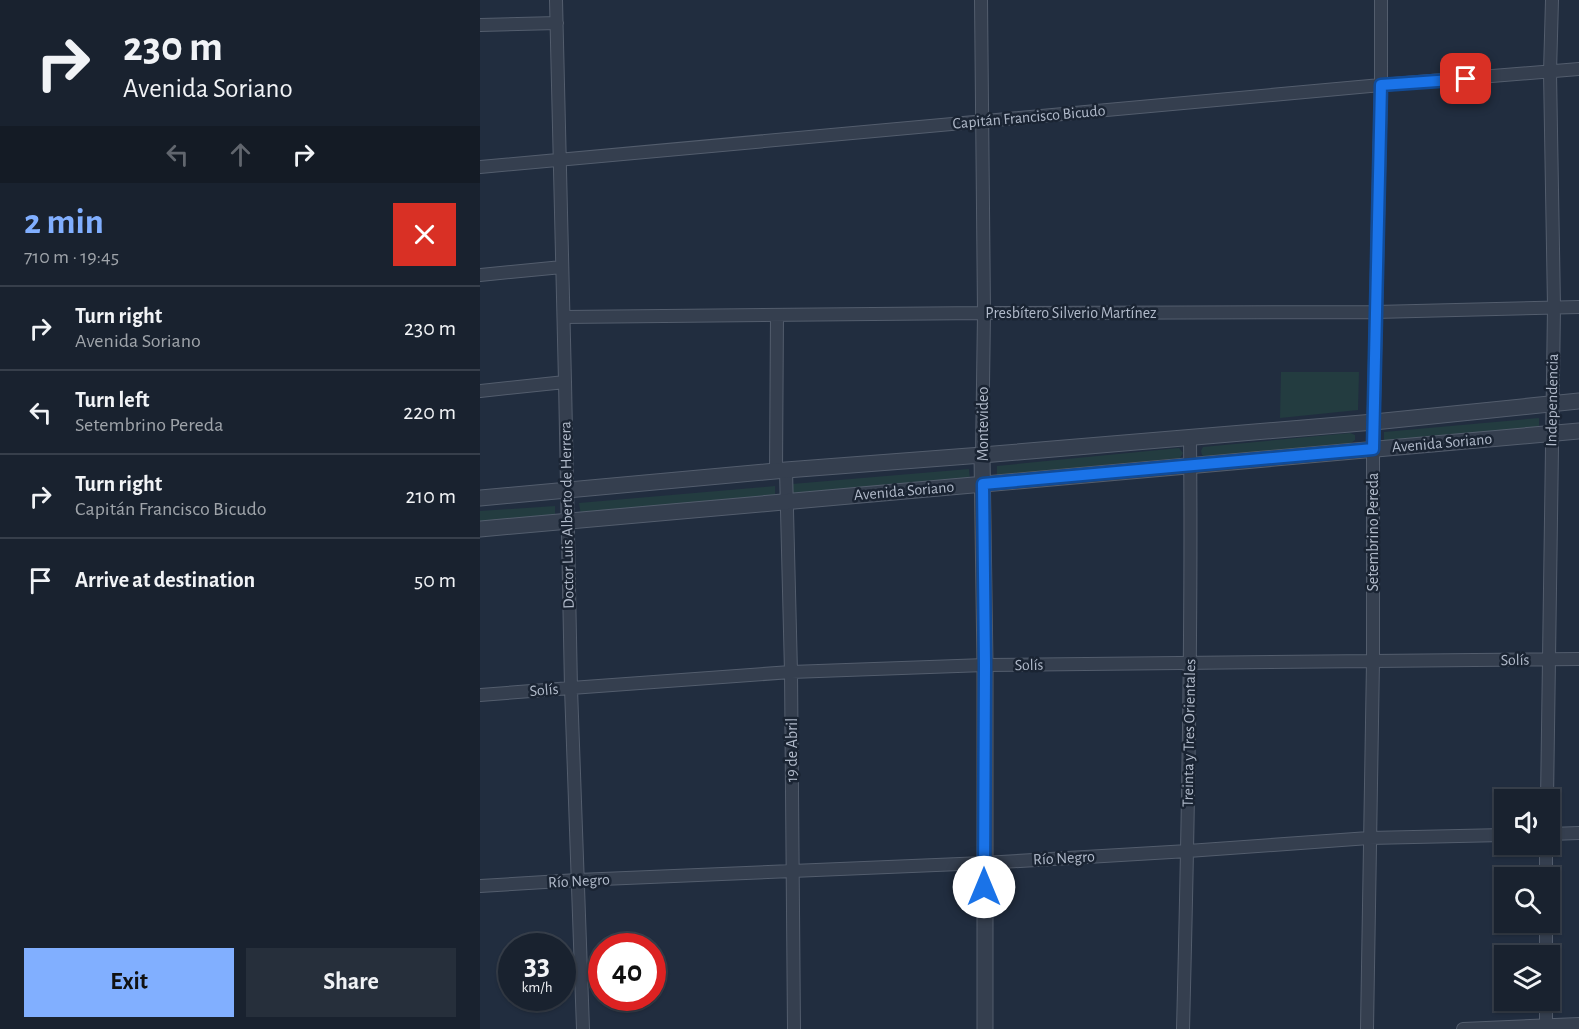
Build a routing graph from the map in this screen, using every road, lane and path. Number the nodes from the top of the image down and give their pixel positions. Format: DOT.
graph roads {
  1 [pos="556,0"];
  2 [pos="981,0"];
  3 [pos="1381,0"];
  4 [pos="1552,0"];
  5 [pos="557,22"];
  6 [pos="480,25"];
  7 [pos="1579,69"];
  8 [pos="1550,72"];
  9 [pos="1381,85"];
  10 [pos="982,121"];
  11 [pos="559,160"];
  12 [pos="480,167"];
  13 [pos="562,267"];
  14 [pos="480,275"];
  15 [pos="1554,307"];
  16 [pos="1579,307"];
  17 [pos="1376,312"];
  18 [pos="984,313"];
  19 [pos="777,315"];
  20 [pos="564,317"];
  21 [pos="565,382"];
  22 [pos="480,391"];
  23 [pos="1579,401"];
  24 [pos="1552,404"];
  25 [pos="1374,422"];
  26 [pos="1579,431"];
  27 [pos="1552,434"];
  28 [pos="1190,438"];
  29 [pos="1373,449"];
  30 [pos="982,455"];
  31 [pos="1190,466"];
  32 [pos="781,471"];
  33 [pos="983,484"];
  34 [pos="567,490"];
  35 [pos="480,498"];
  36 [pos="787,501"];
  37 [pos="567,522"];
  38 [pos="480,529"];
  39 [pos="1548,659"];
  40 [pos="1579,659"];
  41 [pos="1373,661"];
  42 [pos="1191,663"];
  43 [pos="985,665"];
  44 [pos="791,672"];
  45 [pos="571,687"];
  46 [pos="480,695"];
  47 [pos="1547,789"];
  48 [pos="1579,833"];
  49 [pos="1560,834"];
  50 [pos="1494,835"];
  51 [pos="1369,838"];
  52 [pos="1188,851"];
  53 [pos="984,863"];
  54 [pos="793,872"];
  55 [pos="578,880"];
  56 [pos="480,886"];
  57 [pos="1546,1011"];
  58 [pos="1579,1024"];
  59 [pos="1546,1027"];
  60 [pos="583,1029"];
  61 [pos="794,1029"];
  62 [pos="985,1029"];
  63 [pos="1183,1029"];
  64 [pos="1367,1029"];
  65 [pos="1463,1029"];
  1 -- 5 [label="street, Doctor Luis Alberto de Herrera"];
  2 -- 10 [label="street, Montevideo"];
  3 -- 9 [label="street, Setembrino Pereda"];
  4 -- 8 [label="street, Independencia"];
  5 -- 6 [label="street"];
  5 -- 11 [label="street, Doctor Luis Alberto de Herrera"];
  7 -- 8 [label="street, Capitán Francisco Bicudo"];
  8 -- 9 [label="street, Capitán Francisco Bicudo"];
  8 -- 15 [label="street, Independencia"];
  9 -- 10 [label="street, Capitán Francisco Bicudo"];
  9 -- 17 [label="street, Setembrino Pereda"];
  10 -- 11 [label="street, Capitán Francisco Bicudo"];
  10 -- 18 [label="street, Montevideo"];
  11 -- 12 [label="street, Capitán Francisco Bicudo"];
  11 -- 13 [label="street, Doctor Luis Alberto de Herrera"];
  13 -- 14 [label="street"];
  13 -- 20 [label="street, Doctor Luis Alberto de Herrera"];
  15 -- 16 [label="street, Presbítero Silverio Martínez"];
  15 -- 17 [label="street, Presbítero Silverio Martínez"];
  15 -- 24 [label="street, Independencia"];
  17 -- 18 [label="street, Presbítero Silverio Martínez"];
  17 -- 25 [label="street, Setembrino Pereda"];
  18 -- 19 [label="street, Presbítero Silverio Martínez"];
  18 -- 30 [label="street, Montevideo"];
  19 -- 20 [label="street, Presbítero Silverio Martínez"];
  19 -- 32 [label="street, 19 de Abril"];
  20 -- 21 [label="street, Doctor Luis Alberto de Herrera"];
  21 -- 22 [label="street"];
  21 -- 34 [label="street, Doctor Luis Alberto de Herrera"];
  23 -- 24 [label="street, Avenida Soriano"];
  24 -- 25 [label="street, Avenida Soriano"];
  24 -- 27 [label="street, Independencia"];
  25 -- 28 [label="street, Avenida Soriano"];
  25 -- 29 [label="street, Setembrino Pereda"];
  26 -- 27 [label="street, Avenida Soriano"];
  27 -- 29 [label="street, Avenida Soriano"];
  27 -- 39 [label="street, Independencia"];
  28 -- 30 [label="street, Avenida Soriano"];
  28 -- 31 [label="street, Treinta y Tres Orientales"];
  29 -- 31 [label="street, Avenida Soriano"];
  29 -- 41 [label="street, Setembrino Pereda"];
  30 -- 32 [label="street, Avenida Soriano"];
  30 -- 33 [label="street, Montevideo"];
  31 -- 33 [label="street, Avenida Soriano"];
  31 -- 42 [label="street, Treinta y Tres Orientales"];
  32 -- 34 [label="street, Avenida Soriano"];
  32 -- 36 [label="street, 19 de Abril"];
  33 -- 36 [label="street, Avenida Soriano"];
  33 -- 43 [label="street, Montevideo"];
  34 -- 35 [label="street, Avenida Soriano"];
  34 -- 37 [label="street, Doctor Luis Alberto de Herrera"];
  36 -- 37 [label="street, Avenida Soriano"];
  36 -- 44 [label="street, 19 de Abril"];
  37 -- 38 [label="street, Avenida Soriano"];
  37 -- 45 [label="street, Doctor Luis Alberto de Herrera"];
  39 -- 40 [label="street, Solís"];
  39 -- 41 [label="street, Solís"];
  39 -- 47 [label="street, Independencia"];
  41 -- 42 [label="street, Solís"];
  41 -- 51 [label="street, Setembrino Pereda"];
  42 -- 43 [label="street, Solís"];
  42 -- 52 [label="street, Treinta y Tres Orientales"];
  43 -- 44 [label="street, Solís"];
  43 -- 53 [label="street, Montevideo"];
  44 -- 45 [label="street, Solís"];
  44 -- 54 [label="street, 19 de Abril"];
  45 -- 46 [label="street, Solís"];
  45 -- 55 [label="street, Doctor Luis Alberto de Herrera"];
  48 -- 49 [label="street"];
  50 -- 51 [label="street, Río Negro"];
  51 -- 52 [label="street, Río Negro"];
  51 -- 64 [label="street, Setembrino Pereda"];
  52 -- 53 [label="street, Río Negro"];
  52 -- 63 [label="street, Treinta y Tres Orientales"];
  53 -- 54 [label="street, Río Negro"];
  53 -- 62 [label="street, Montevideo"];
  54 -- 55 [label="street, Río Negro"];
  54 -- 61 [label="street, 19 de Abril"];
  55 -- 56 [label="street, Río Negro"];
  55 -- 60 [label="street, Doctor Luis Alberto de Herrera"];
  57 -- 59 [label="street"];
  58 -- 59 [label="street"];
  59 -- 65 [label="street"];
}
